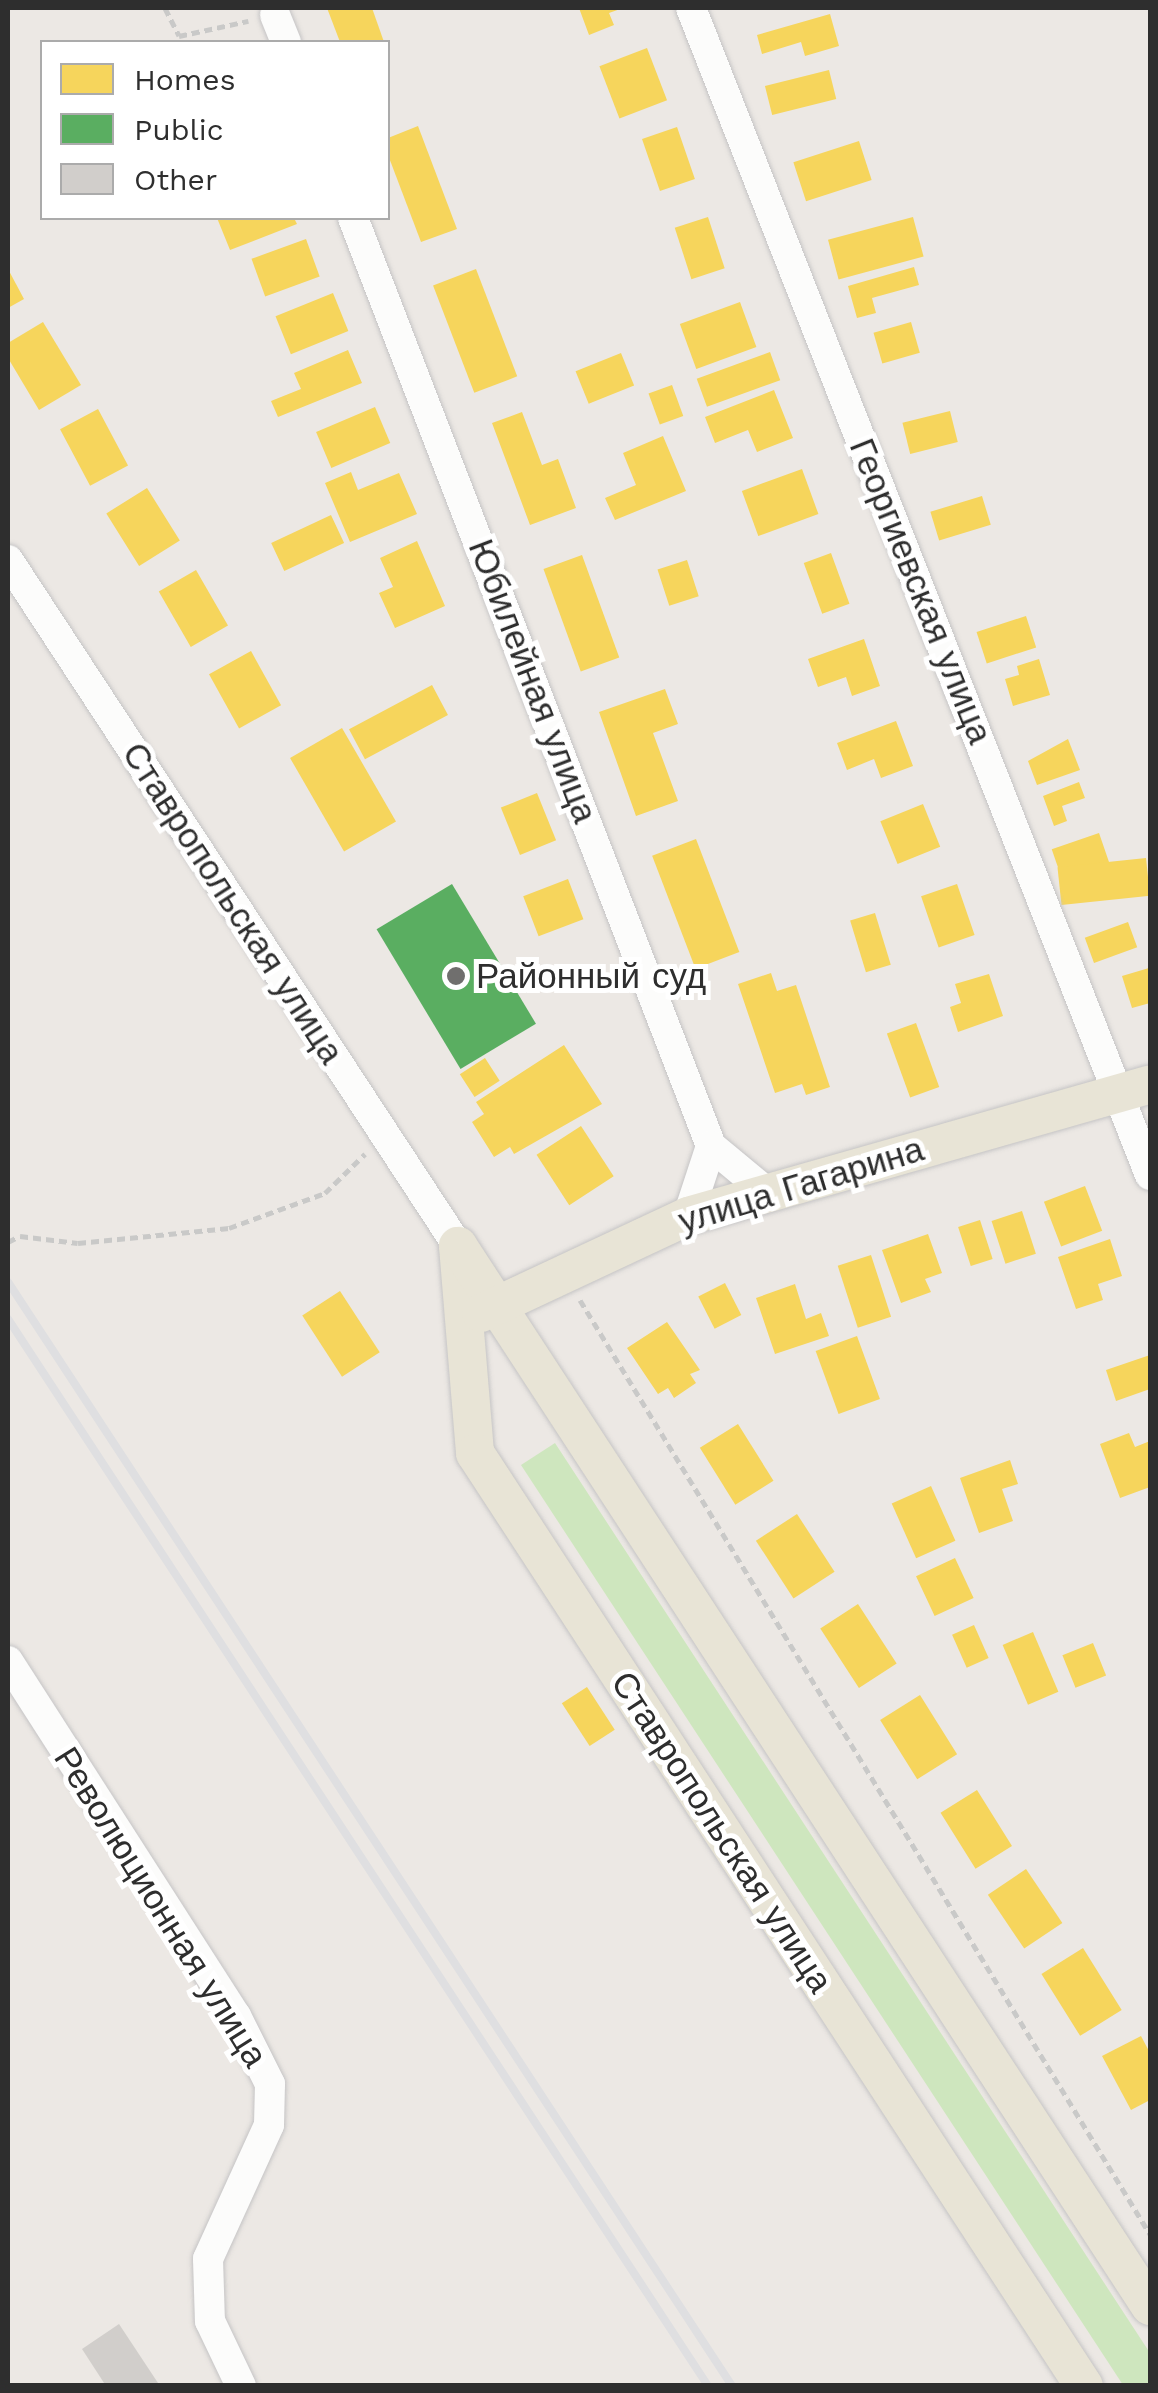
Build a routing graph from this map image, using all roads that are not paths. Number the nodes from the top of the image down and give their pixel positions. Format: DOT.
graph roads {
  1 [pos="691,8"];
  2 [pos="355,220"];
  3 [pos="8,560"];
  4 [pos="1135,1089"];
  5 [pos="711,1146"];
  6 [pos="1150,1175"];
  7 [pos="764,1190"];
  8 [pos="688,1216"];
  9 [pos="458,1246"];
  10 [pos="500,1303"];
  11 [pos="465,1321"];
  12 [pos="8,1662"];
  13 [pos="1150,2306"];
  14 [pos="241,2386"];
  15 [pos="1084,2386"];
  1 -- 4 [label="street, Георгиевская улица"];
  2 -- 5 [label="street, Юбилейная улица"];
  3 -- 9 [label="street, Ставропольская улица"];
  4 -- 6 [label="street, Георгиевская улица"];
  4 -- 7 [label="main road, улица Гагарина"];
  5 -- 7 [label="street, Юбилейная улица"];
  5 -- 8 [label="street"];
  7 -- 8 [label="main road, улица Гагарина"];
  8 -- 10 [label="main road, улица Гагарина"];
  9 -- 10 [label="main road, Ставропольская улица"];
  9 -- 11 [label="main road, Ставропольская улица"];
  10 -- 11 [label="main road, улица Гагарина"];
  10 -- 13 [label="main road, Ставропольская улица"];
  11 -- 15 [label="main road, Ставропольская улица"];
  12 -- 14 [label="street, Революционная улица"];
}
